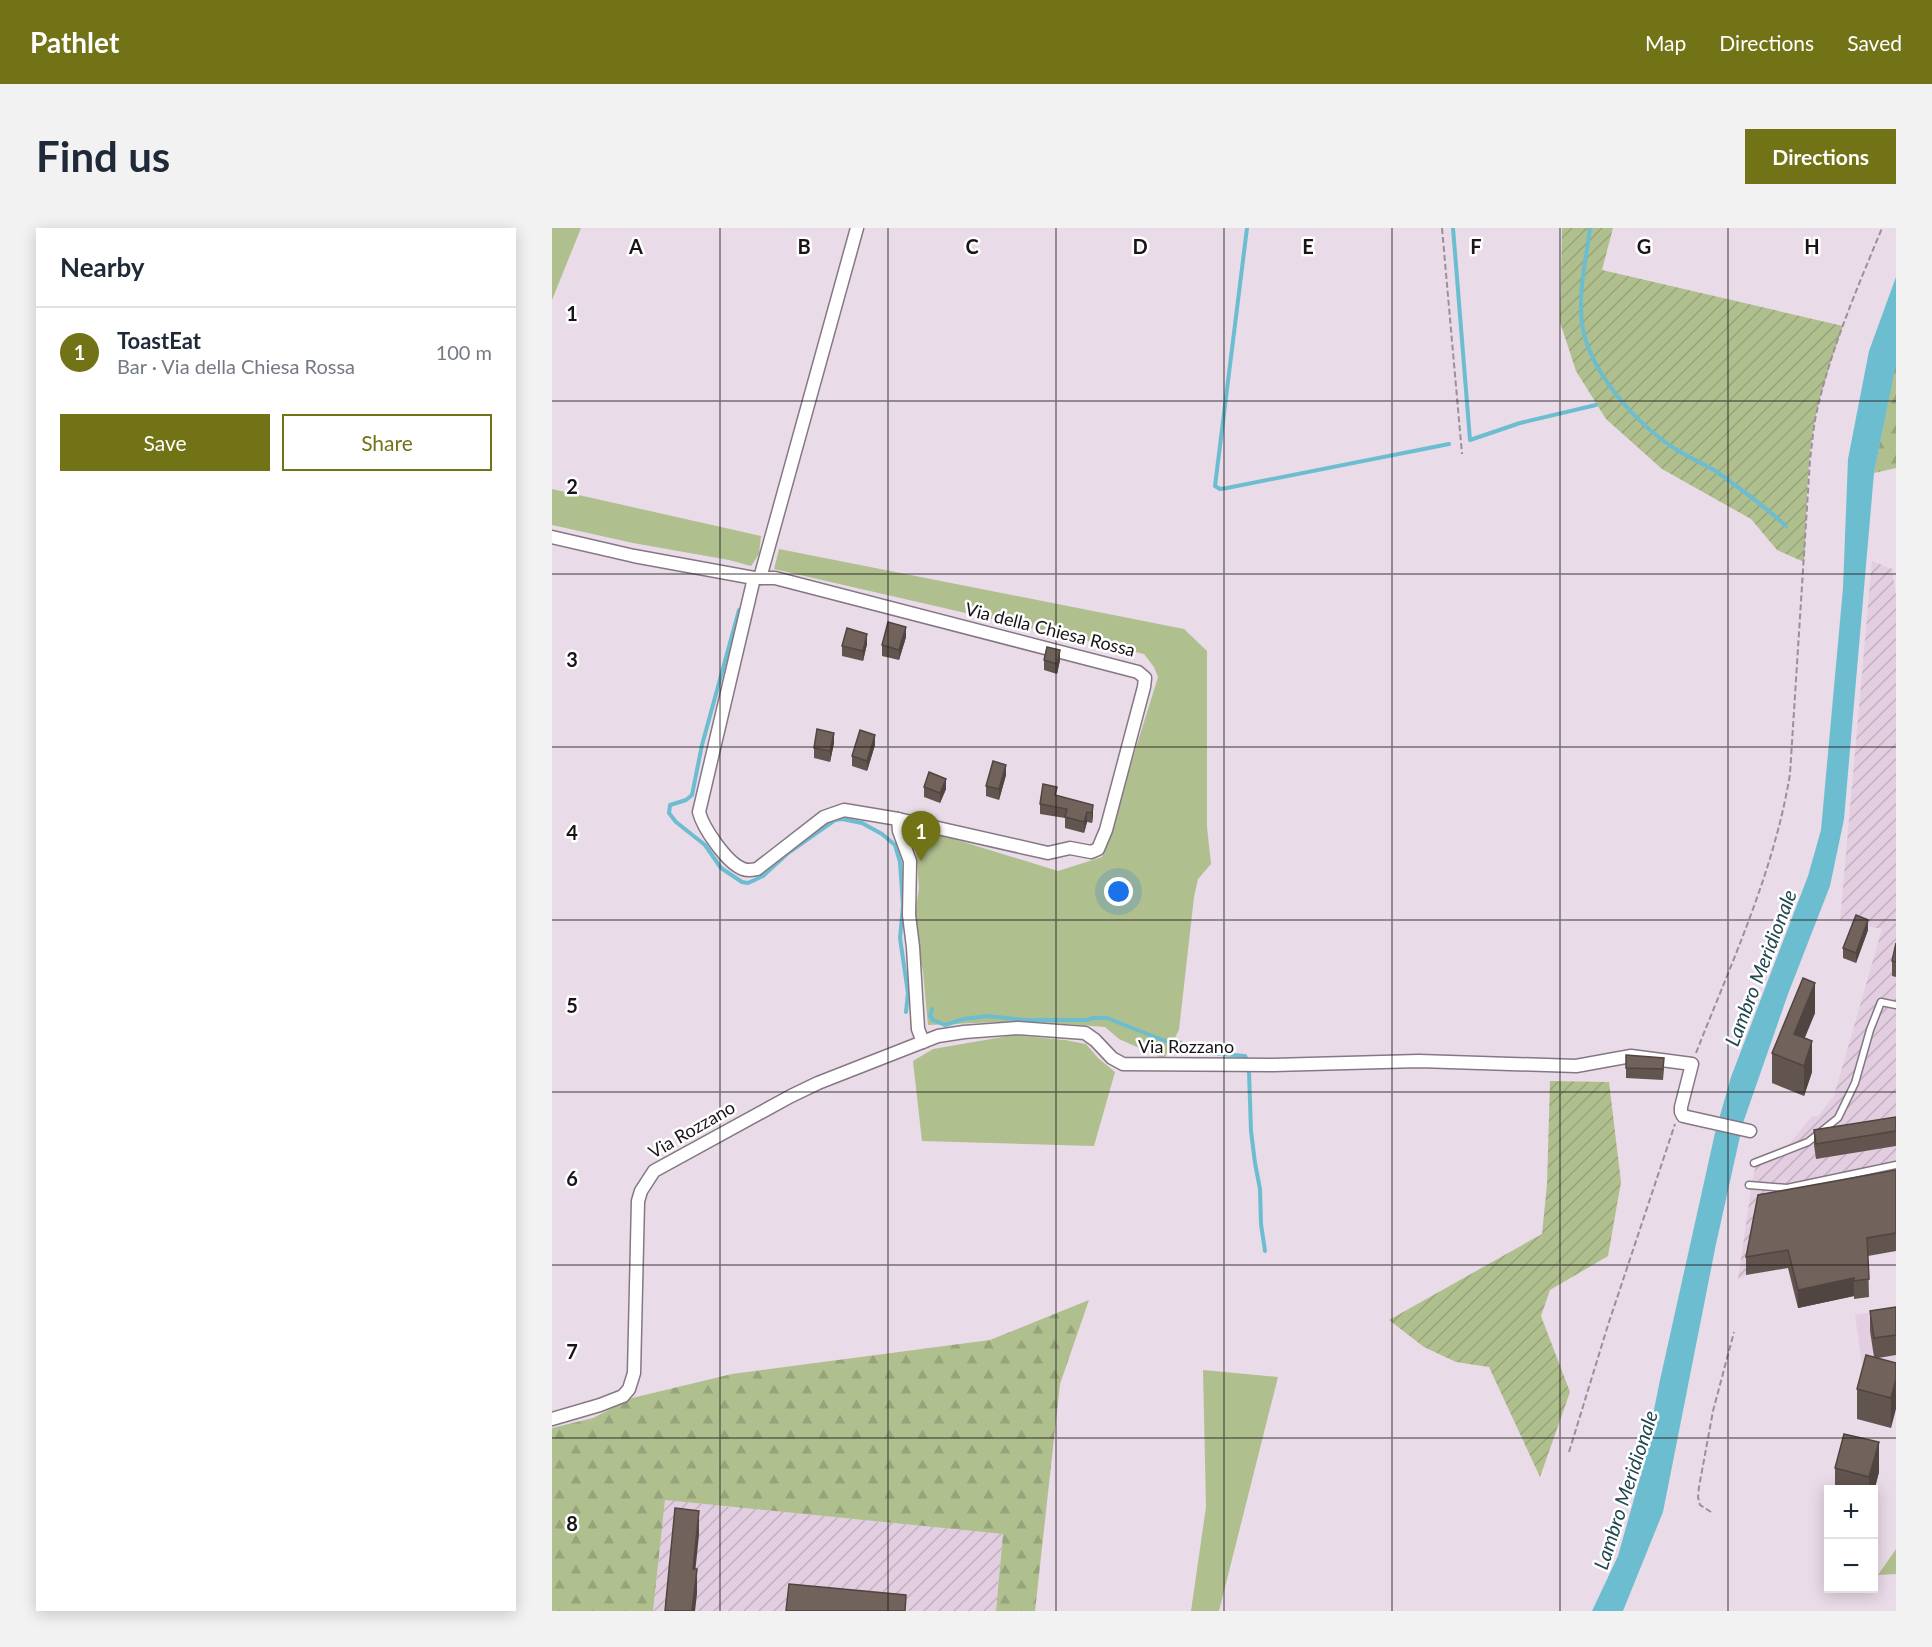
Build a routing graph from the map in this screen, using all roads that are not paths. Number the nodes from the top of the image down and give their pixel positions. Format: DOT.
graph roads {
  1 [pos="856,228"];
  2 [pos="552,537"];
  3 [pos="757,578"];
  4 [pos="897,819"];
  5 [pos="1896,1005"];
  6 [pos="923,1042"];
  7 [pos="1750,1131"];
  8 [pos="1754,1163"];
  9 [pos="1896,1165"];
  10 [pos="1749,1185"];
  11 [pos="552,1419"];
  1 -- 3 [label="street, Via della Chiesa Rossa"];
  2 -- 3 [label="street, Via della Chiesa Rossa"];
  3 -- 4 [label="street, Via della Chiesa Rossa"];
  3 -- 4 [label="street, Via della Chiesa Rossa"];
  4 -- 6 [label="street"];
  5 -- 8 [label="lane"];
  6 -- 7 [label="street, Via Rozzano"];
  6 -- 11 [label="street, Via Rozzano"];
  9 -- 10 [label="lane"];
}
